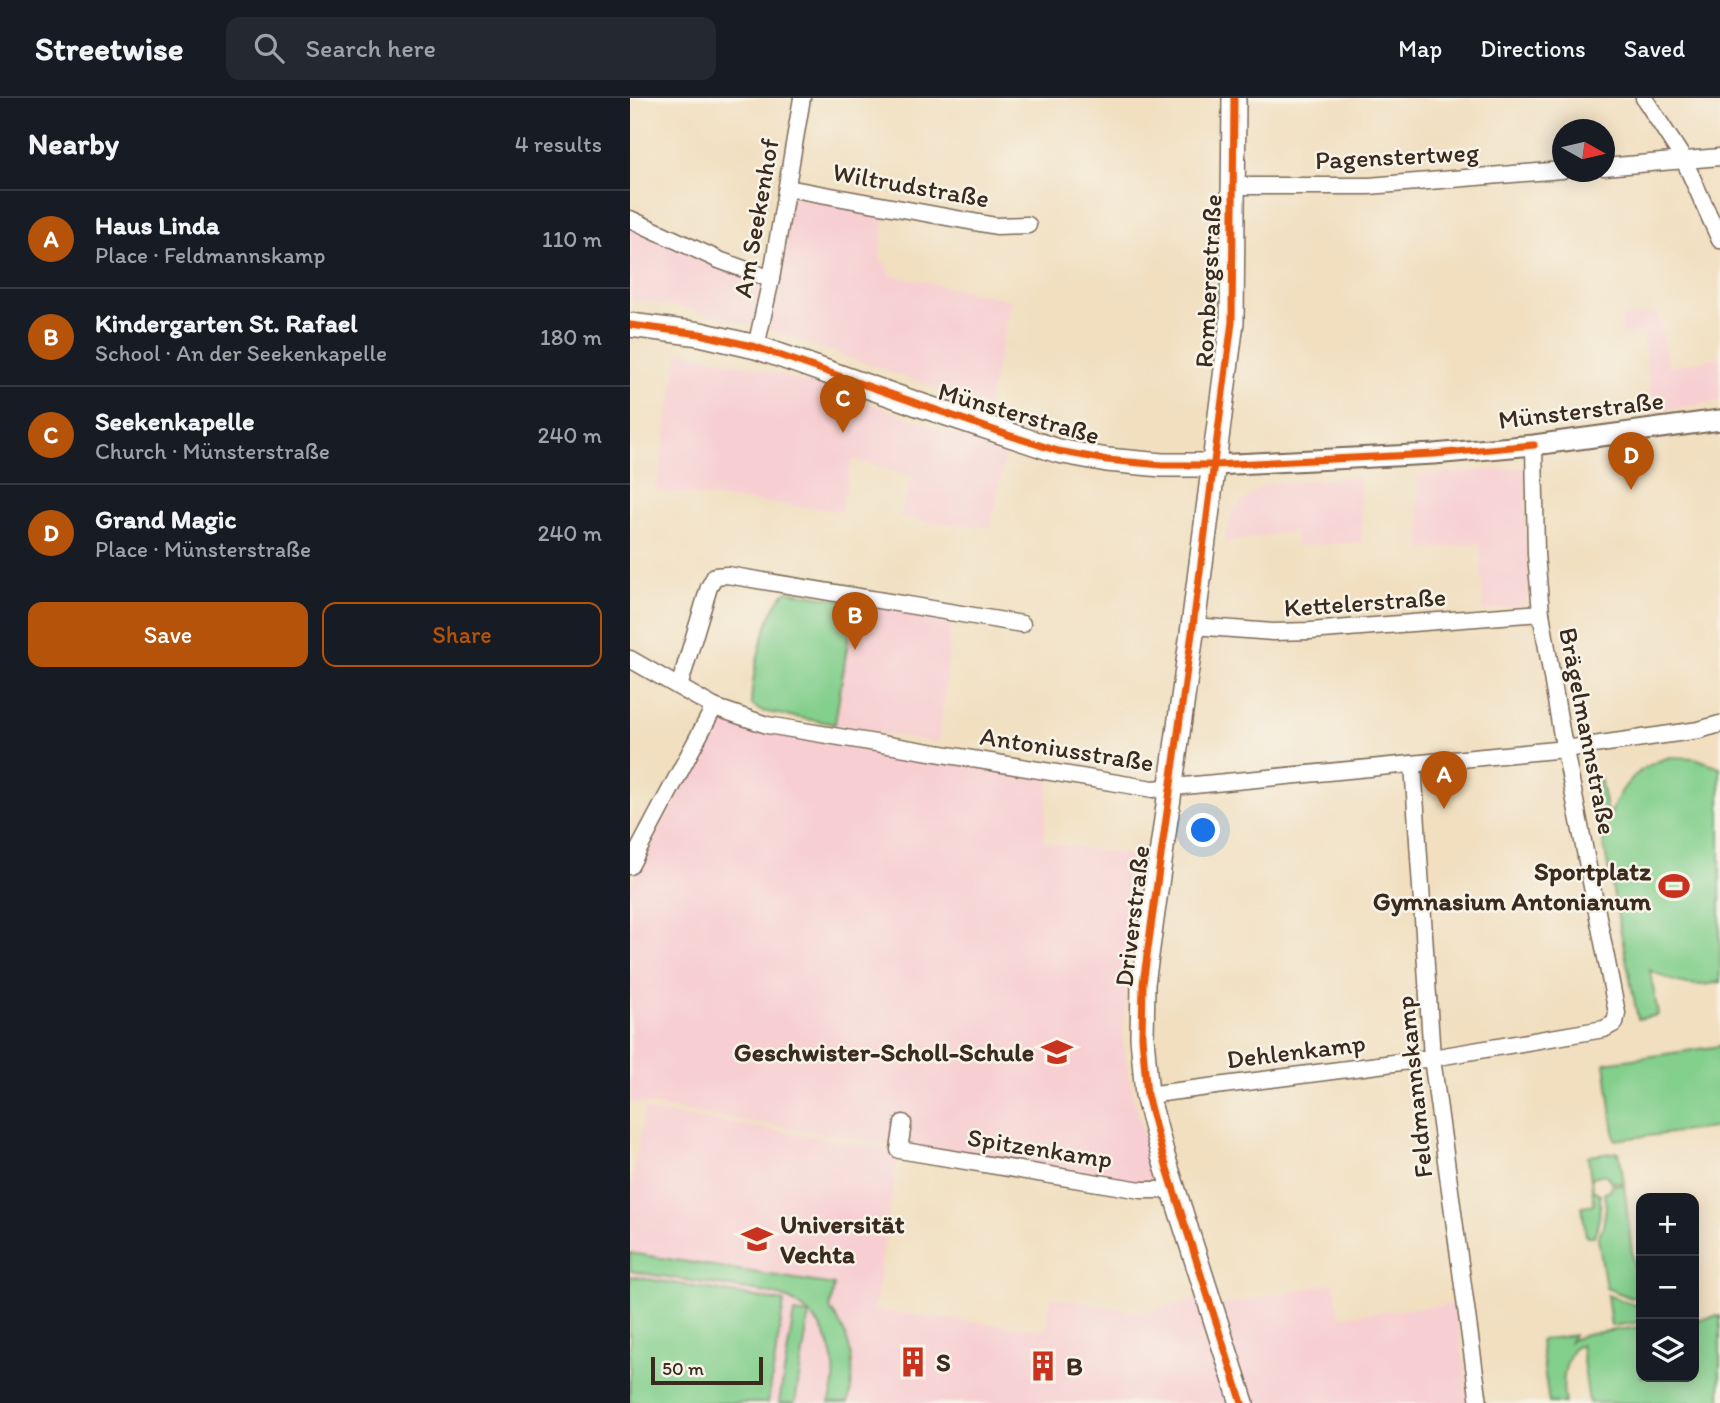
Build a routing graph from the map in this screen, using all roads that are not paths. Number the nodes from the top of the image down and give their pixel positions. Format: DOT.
graph roads {
  1 [pos="802,98"];
  2 [pos="1234,98"];
  3 [pos="1644,98"];
  4 [pos="1720,156"];
  5 [pos="1684,160"];
  6 [pos="1615,166"];
  7 [pos="1552,171"];
  8 [pos="1233,186"];
  9 [pos="787,188"];
  10 [pos="630,219"];
  11 [pos="1028,225"];
  12 [pos="1720,240"];
  13 [pos="771,279"];
  14 [pos="630,325"];
  15 [pos="756,347"];
  16 [pos="1720,420"];
  17 [pos="1534,445"];
  18 [pos="1214,465"];
  19 [pos="1541,613"];
  20 [pos="1022,624"];
  21 [pos="1193,626"];
  22 [pos="630,659"];
  23 [pos="679,687"];
  24 [pos="714,707"];
  25 [pos="1720,724"];
  26 [pos="1566,749"];
  27 [pos="1413,764"];
  28 [pos="1169,789"];
  29 [pos="630,866"];
  30 [pos="1615,1023"];
  31 [pos="1432,1058"];
  32 [pos="1147,1095"];
  33 [pos="903,1123"];
  34 [pos="1173,1186"];
  35 [pos="1242,1403"];
  36 [pos="1479,1403"];
  1 -- 9 [label="street, Am Seekenhof"];
  2 -- 8 [label="main road, Rombergstraße"];
  3 -- 5 [label="street"];
  4 -- 5 [label="street"];
  5 -- 6 [label="street"];
  5 -- 12 [label="street"];
  7 -- 8 [label="street, Pagenstertweg"];
  8 -- 18 [label="main road, Rombergstraße"];
  9 -- 11 [label="street, Wiltrudstraße"];
  9 -- 13 [label="street, Am Seekenhof"];
  10 -- 13 [label="street"];
  13 -- 15 [label="street, Am Seekenhof"];
  14 -- 15 [label="main road, Münsterstraße"];
  15 -- 18 [label="main road, Münsterstraße"];
  16 -- 17 [label="street, Münsterstraße"];
  17 -- 18 [label="street, Münsterstraße"];
  17 -- 19 [label="street, Brägelmannstraße"];
  18 -- 21 [label="main road, Driverstraße"];
  19 -- 21 [label="street, Kettelerstraße"];
  19 -- 26 [label="street, Brägelmannstraße"];
  20 -- 23 [label="street"];
  21 -- 28 [label="main road, Driverstraße"];
  22 -- 23 [label="street, Antoniusstraße"];
  23 -- 24 [label="street, Antoniusstraße"];
  24 -- 28 [label="street, Antoniusstraße"];
  24 -- 29 [label="street"];
  25 -- 26 [label="street, Antoniusstraße"];
  26 -- 27 [label="street, Antoniusstraße"];
  26 -- 30 [label="street, Brägelmannstraße"];
  27 -- 28 [label="street, Antoniusstraße"];
  27 -- 31 [label="street, Feldmannskamp"];
  28 -- 32 [label="main road, Driverstraße"];
  30 -- 31 [label="street, Dehlenkamp"];
  31 -- 32 [label="street, Dehlenkamp"];
  31 -- 36 [label="street, Feldmannskamp"];
  32 -- 34 [label="main road, Driverstraße"];
  33 -- 34 [label="street, Spitzenkamp"];
  34 -- 35 [label="main road, Driverstraße"];
}
